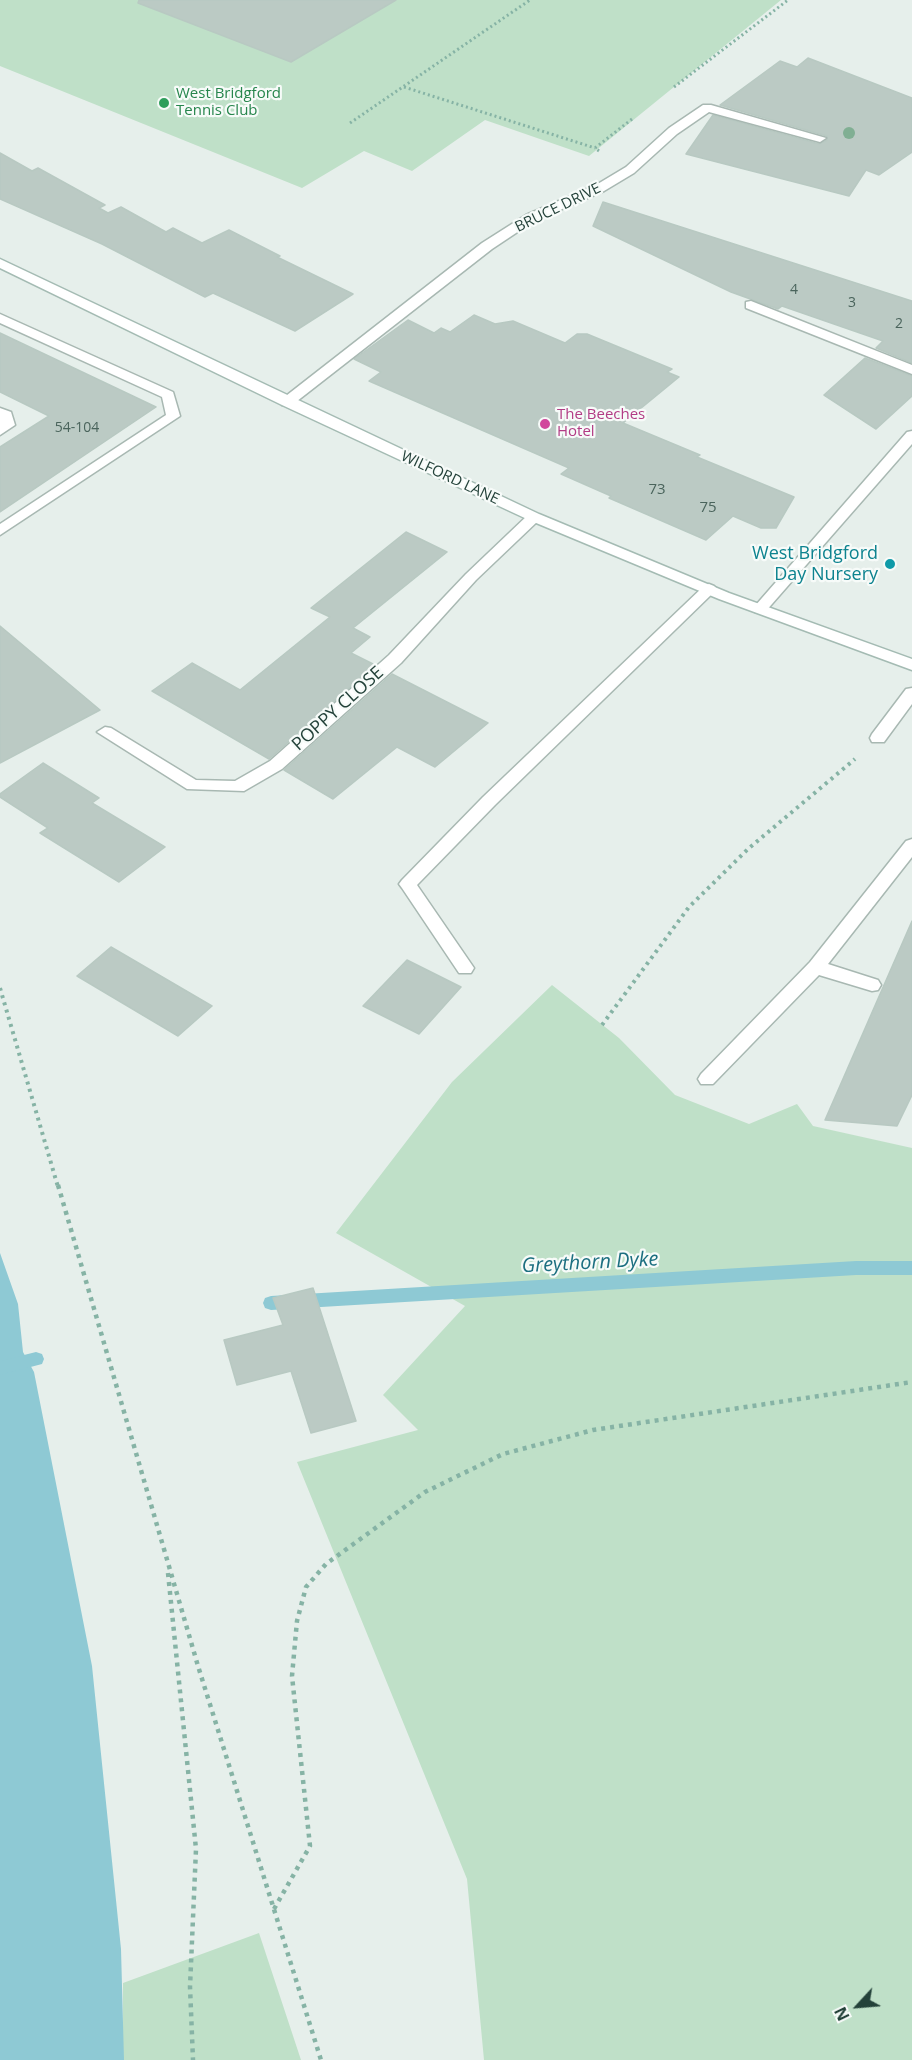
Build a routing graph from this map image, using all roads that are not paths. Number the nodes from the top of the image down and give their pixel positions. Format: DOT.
graph roads {
  1 [pos="820,138"];
  2 [pos="0,263"];
  3 [pos="751,305"];
  4 [pos="0,318"];
  5 [pos="912,370"];
  6 [pos="287,402"];
  7 [pos="0,412"];
  8 [pos="0,431"];
  9 [pos="912,435"];
  10 [pos="534,517"];
  11 [pos="0,531"];
  12 [pos="709,589"];
  13 [pos="760,609"];
  14 [pos="912,665"];
  15 [pos="912,693"];
  16 [pos="105,732"];
  17 [pos="878,738"];
  18 [pos="912,845"];
  19 [pos="816,967"];
  20 [pos="465,968"];
  21 [pos="872,985"];
  22 [pos="707,1079"];
  1 -- 6 [label="street, BRUCE DRIVE"];
  2 -- 6 [label="street, WILFORD LANE"];
  3 -- 5 [label="street"];
  4 -- 11 [label="street"];
  6 -- 10 [label="street, WILFORD LANE"];
  7 -- 8 [label="street"];
  9 -- 13 [label="street"];
  10 -- 12 [label="street, WILFORD LANE"];
  10 -- 16 [label="street, POPPY CLOSE"];
  12 -- 13 [label="street, WILFORD LANE"];
  12 -- 20 [label="street"];
  13 -- 14 [label="street, WILFORD LANE"];
  15 -- 17 [label="street"];
  18 -- 19 [label="street"];
  19 -- 21 [label="street"];
  19 -- 22 [label="street"];
}
